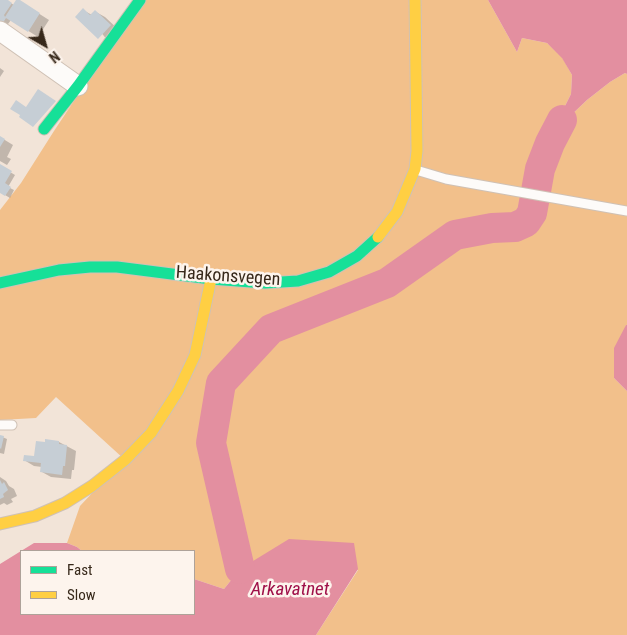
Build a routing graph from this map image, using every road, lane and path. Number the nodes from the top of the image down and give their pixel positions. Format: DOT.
graph roads {
  1 [pos="140,0"];
  2 [pos="415,0"];
  3 [pos="0,31"];
  4 [pos="78,86"];
  5 [pos="44,129"];
  6 [pos="415,169"];
  7 [pos="627,211"];
  8 [pos="212,278"];
  9 [pos="0,283"];
  10 [pos="0,425"];
  11 [pos="12,425"];
  12 [pos="0,524"];
  1 -- 4 [label="street"];
  2 -- 6 [label="street, Haakonsvegen"];
  3 -- 4 [label="street"];
  4 -- 5 [label="street"];
  6 -- 7 [label="lane"];
  6 -- 8 [label="street, Haakonsvegen"];
  8 -- 9 [label="street, Haakonsvegen"];
  8 -- 12 [label="street"];
  10 -- 11 [label="lane"];
}
